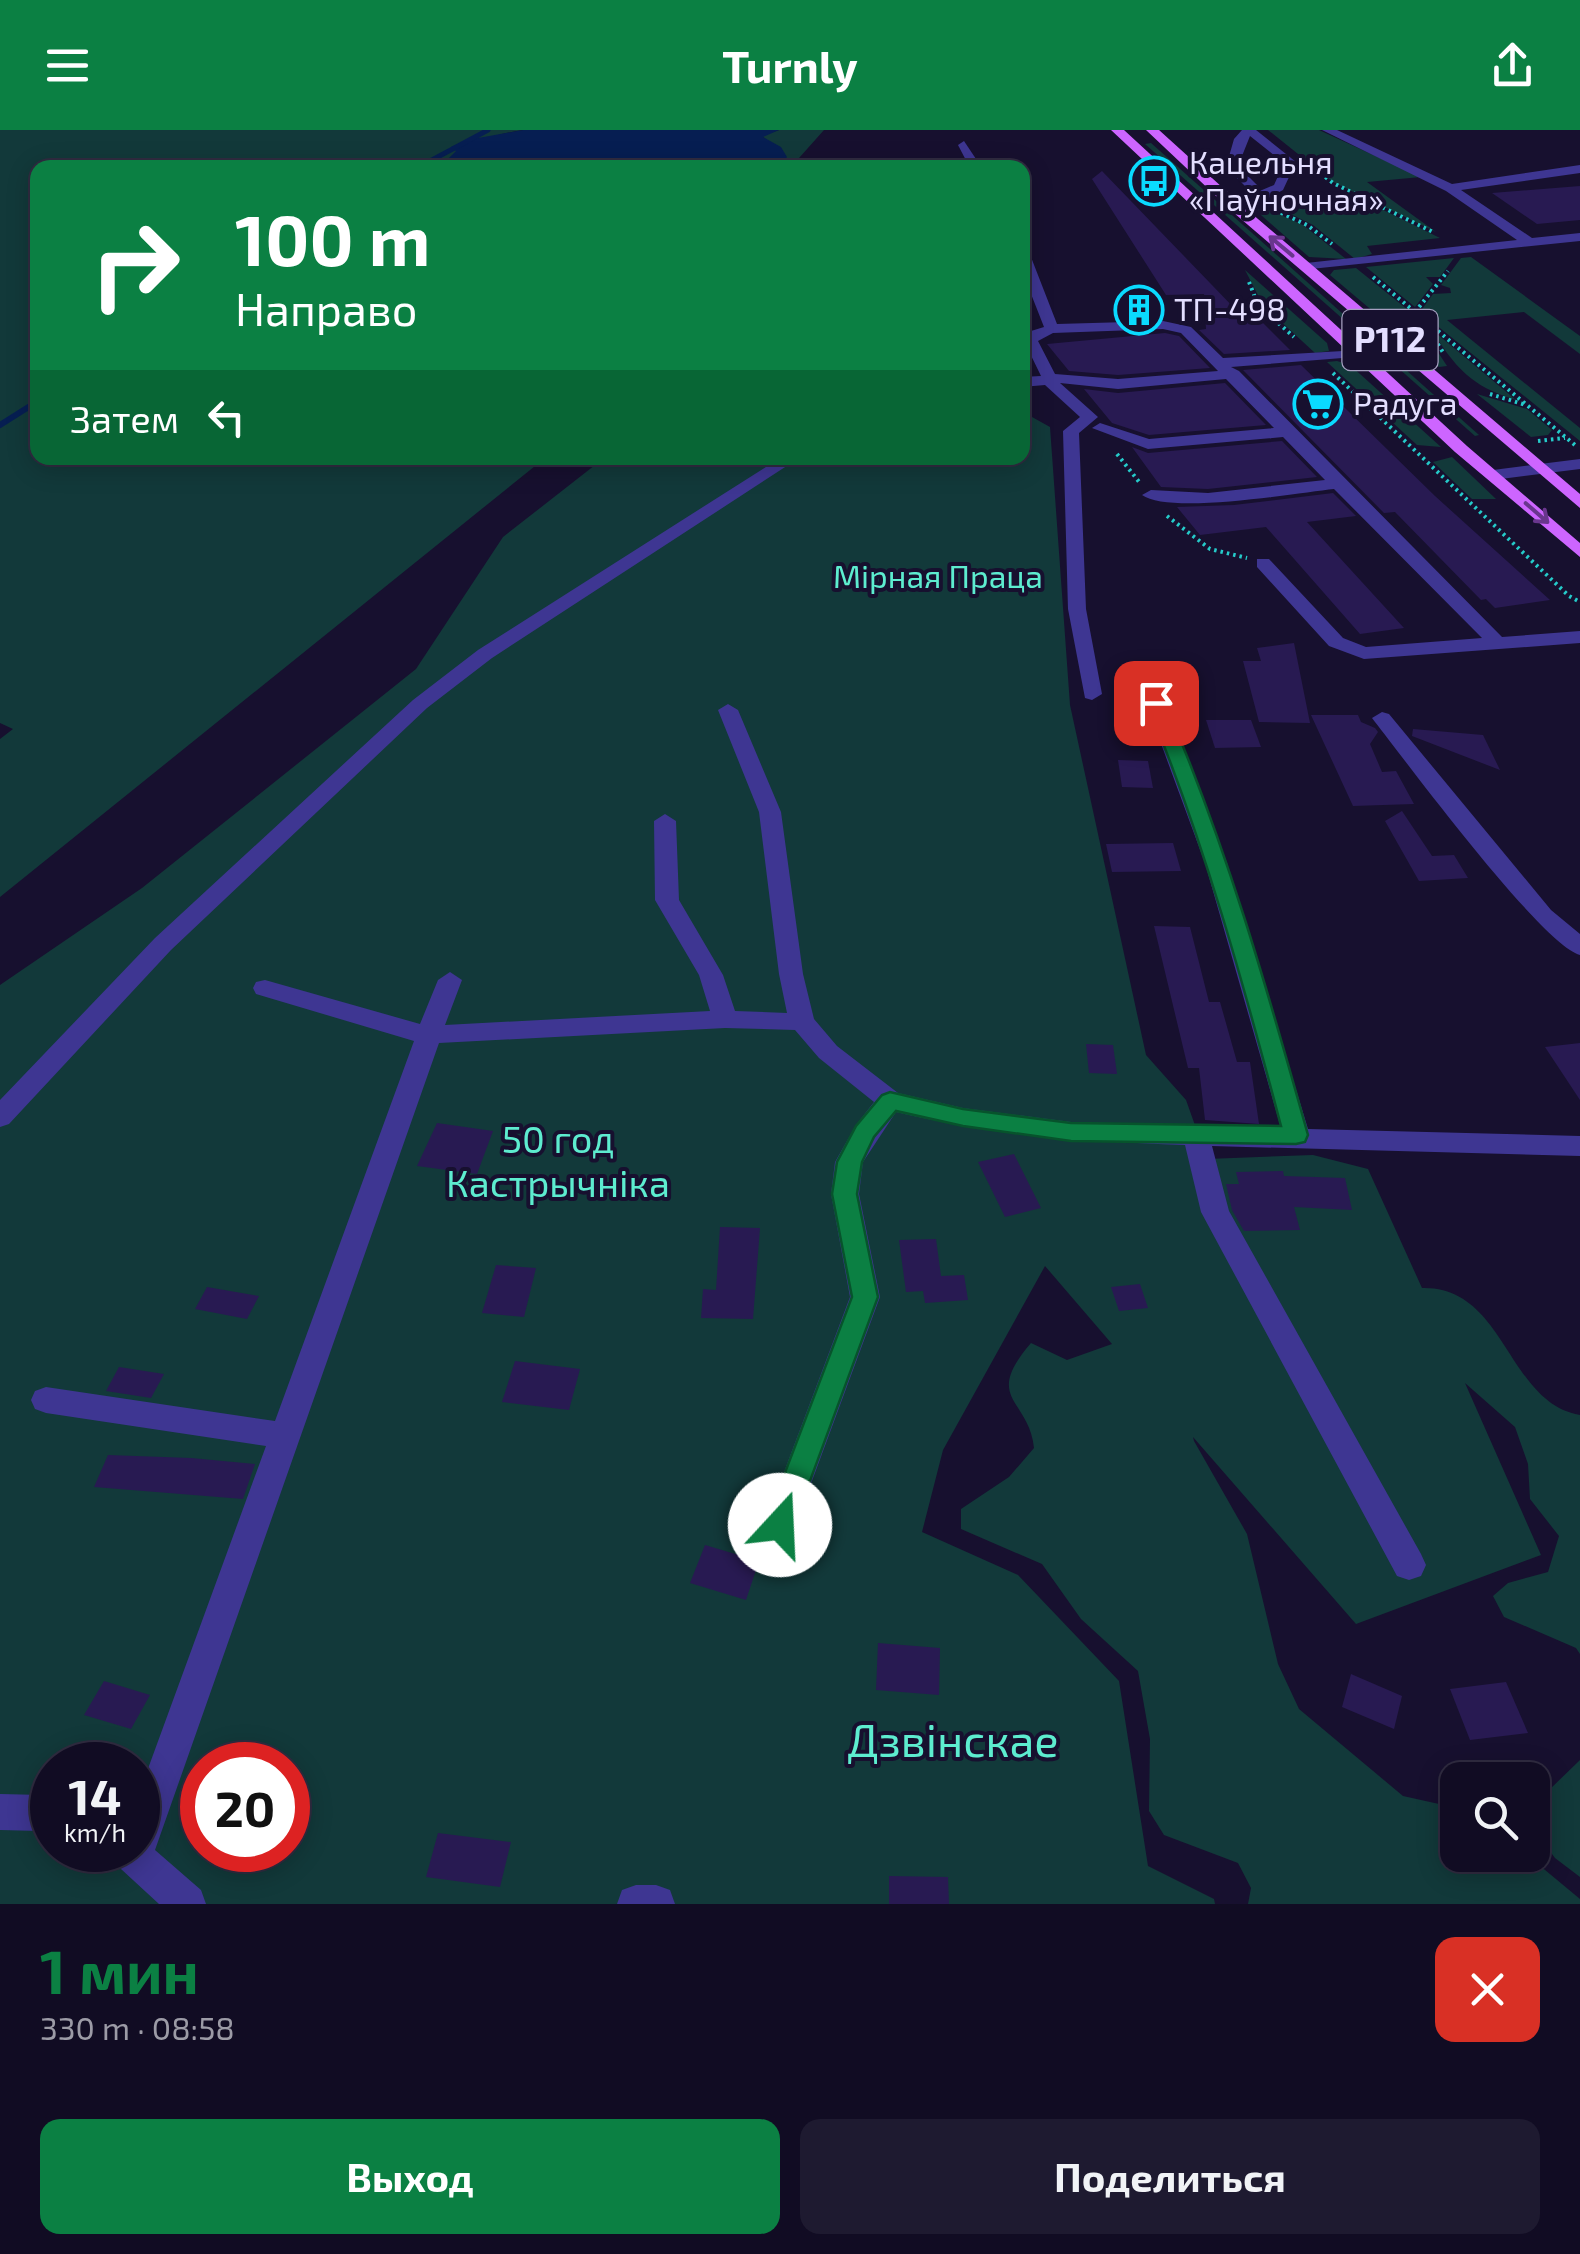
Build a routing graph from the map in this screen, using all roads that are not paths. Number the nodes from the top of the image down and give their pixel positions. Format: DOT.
graph roads {
  1 [pos="1117,130"];
  2 [pos="1152,130"];
  3 [pos="1249,130"];
  4 [pos="1328,130"];
  5 [pos="964,145"];
  6 [pos="972,160"];
  7 [pos="1580,169"];
  8 [pos="1256,173"];
  9 [pos="1450,188"];
  10 [pos="1252,193"];
  11 [pos="1239,210"];
  12 [pos="1580,236"];
  13 [pos="1528,242"];
  14 [pos="1306,267"];
  15 [pos="1030,273"];
  16 [pos="1052,329"];
  17 [pos="1355,352"];
  18 [pos="1228,369"];
  19 [pos="1052,378"];
  20 [pos="1030,381"];
  21 [pos="1100,428"];
  22 [pos="1290,431"];
  23 [pos="1580,464"];
  24 [pos="779,465"];
  25 [pos="1541,470"];
  26 [pos="1493,475"];
  27 [pos="1341,483"];
  28 [pos="1151,495"];
  29 [pos="1580,503"];
  30 [pos="1580,552"];
  31 [pos="1263,563"];
  32 [pos="1580,637"];
  33 [pos="1495,640"];
  34 [pos="1092,694"];
  35 [pos="1156,703"];
  36 [pos="728,710"];
  37 [pos="1382,718"];
  38 [pos="664,821"];
  39 [pos="1580,946"];
  40 [pos="450,980"];
  41 [pos="264,988"];
  42 [pos="725,1020"];
  43 [pos="802,1022"];
  44 [pos="429,1035"];
  45 [pos="890,1101"];
  46 [pos="0,1117"];
  47 [pos="1196,1134"];
  48 [pos="1296,1135"];
  49 [pos="1580,1146"];
  50 [pos="46,1400"];
  51 [pos="287,1436"];
  52 [pos="780,1525"];
  53 [pos="1409,1565"];
  54 [pos="160,1776"];
  55 [pos="0,1812"];
  56 [pos="30,1813"];
  57 [pos="154,1872"];
  58 [pos="187,1904"];
  59 [pos="636,1904"];
  60 [pos="656,1904"];
  1 -- 17 [label="main road, Р112"];
  2 -- 11 [label="main road, Р112"];
  3 -- 10 [label="street"];
  3 -- 10 [label="street"];
  4 -- 9 [label="street"];
  5 -- 6 [label="street"];
  7 -- 9 [label="street"];
  8 -- 10 [label="street"];
  9 -- 13 [label="street"];
  10 -- 11 [label="street"];
  14 -- 11 [label="main road, Р112, one-way"];
  12 -- 13 [label="street"];
  13 -- 14 [label="street"];
  14 -- 25 [label="main road, Р112"];
  15 -- 16 [label="street"];
  16 -- 18 [label="street"];
  16 -- 19 [label="street"];
  17 -- 18 [label="street"];
  17 -- 26 [label="main road, Р112"];
  18 -- 19 [label="street"];
  18 -- 22 [label="street"];
  19 -- 20 [label="street"];
  19 -- 34 [label="street"];
  21 -- 22 [label="street"];
  22 -- 27 [label="street"];
  23 -- 25 [label="street"];
  24 -- 46 [label="street"];
  25 -- 26 [label="street"];
  25 -- 29 [label="main road, Р112"];
  26 -- 30 [label="main road, Р112, one-way"];
  27 -- 28 [label="street"];
  27 -- 33 [label="street"];
  31 -- 33 [label="street"];
  32 -- 33 [label="street"];
  35 -- 48 [label="street"];
  36 -- 43 [label="street"];
  37 -- 39 [label="street"];
  38 -- 42 [label="street"];
  40 -- 44 [label="street"];
  41 -- 44 [label="street"];
  42 -- 43 [label="street"];
  42 -- 44 [label="street"];
  43 -- 45 [label="street"];
  44 -- 51 [label="street"];
  45 -- 47 [label="street"];
  45 -- 52 [label="street"];
  47 -- 48 [label="street"];
  47 -- 53 [label="street"];
  48 -- 49 [label="street"];
  50 -- 51 [label="street"];
  51 -- 54 [label="street"];
  55 -- 56 [label="street"];
  57 -- 58 [label="street"];
  59 -- 60 [label="street"];
}
